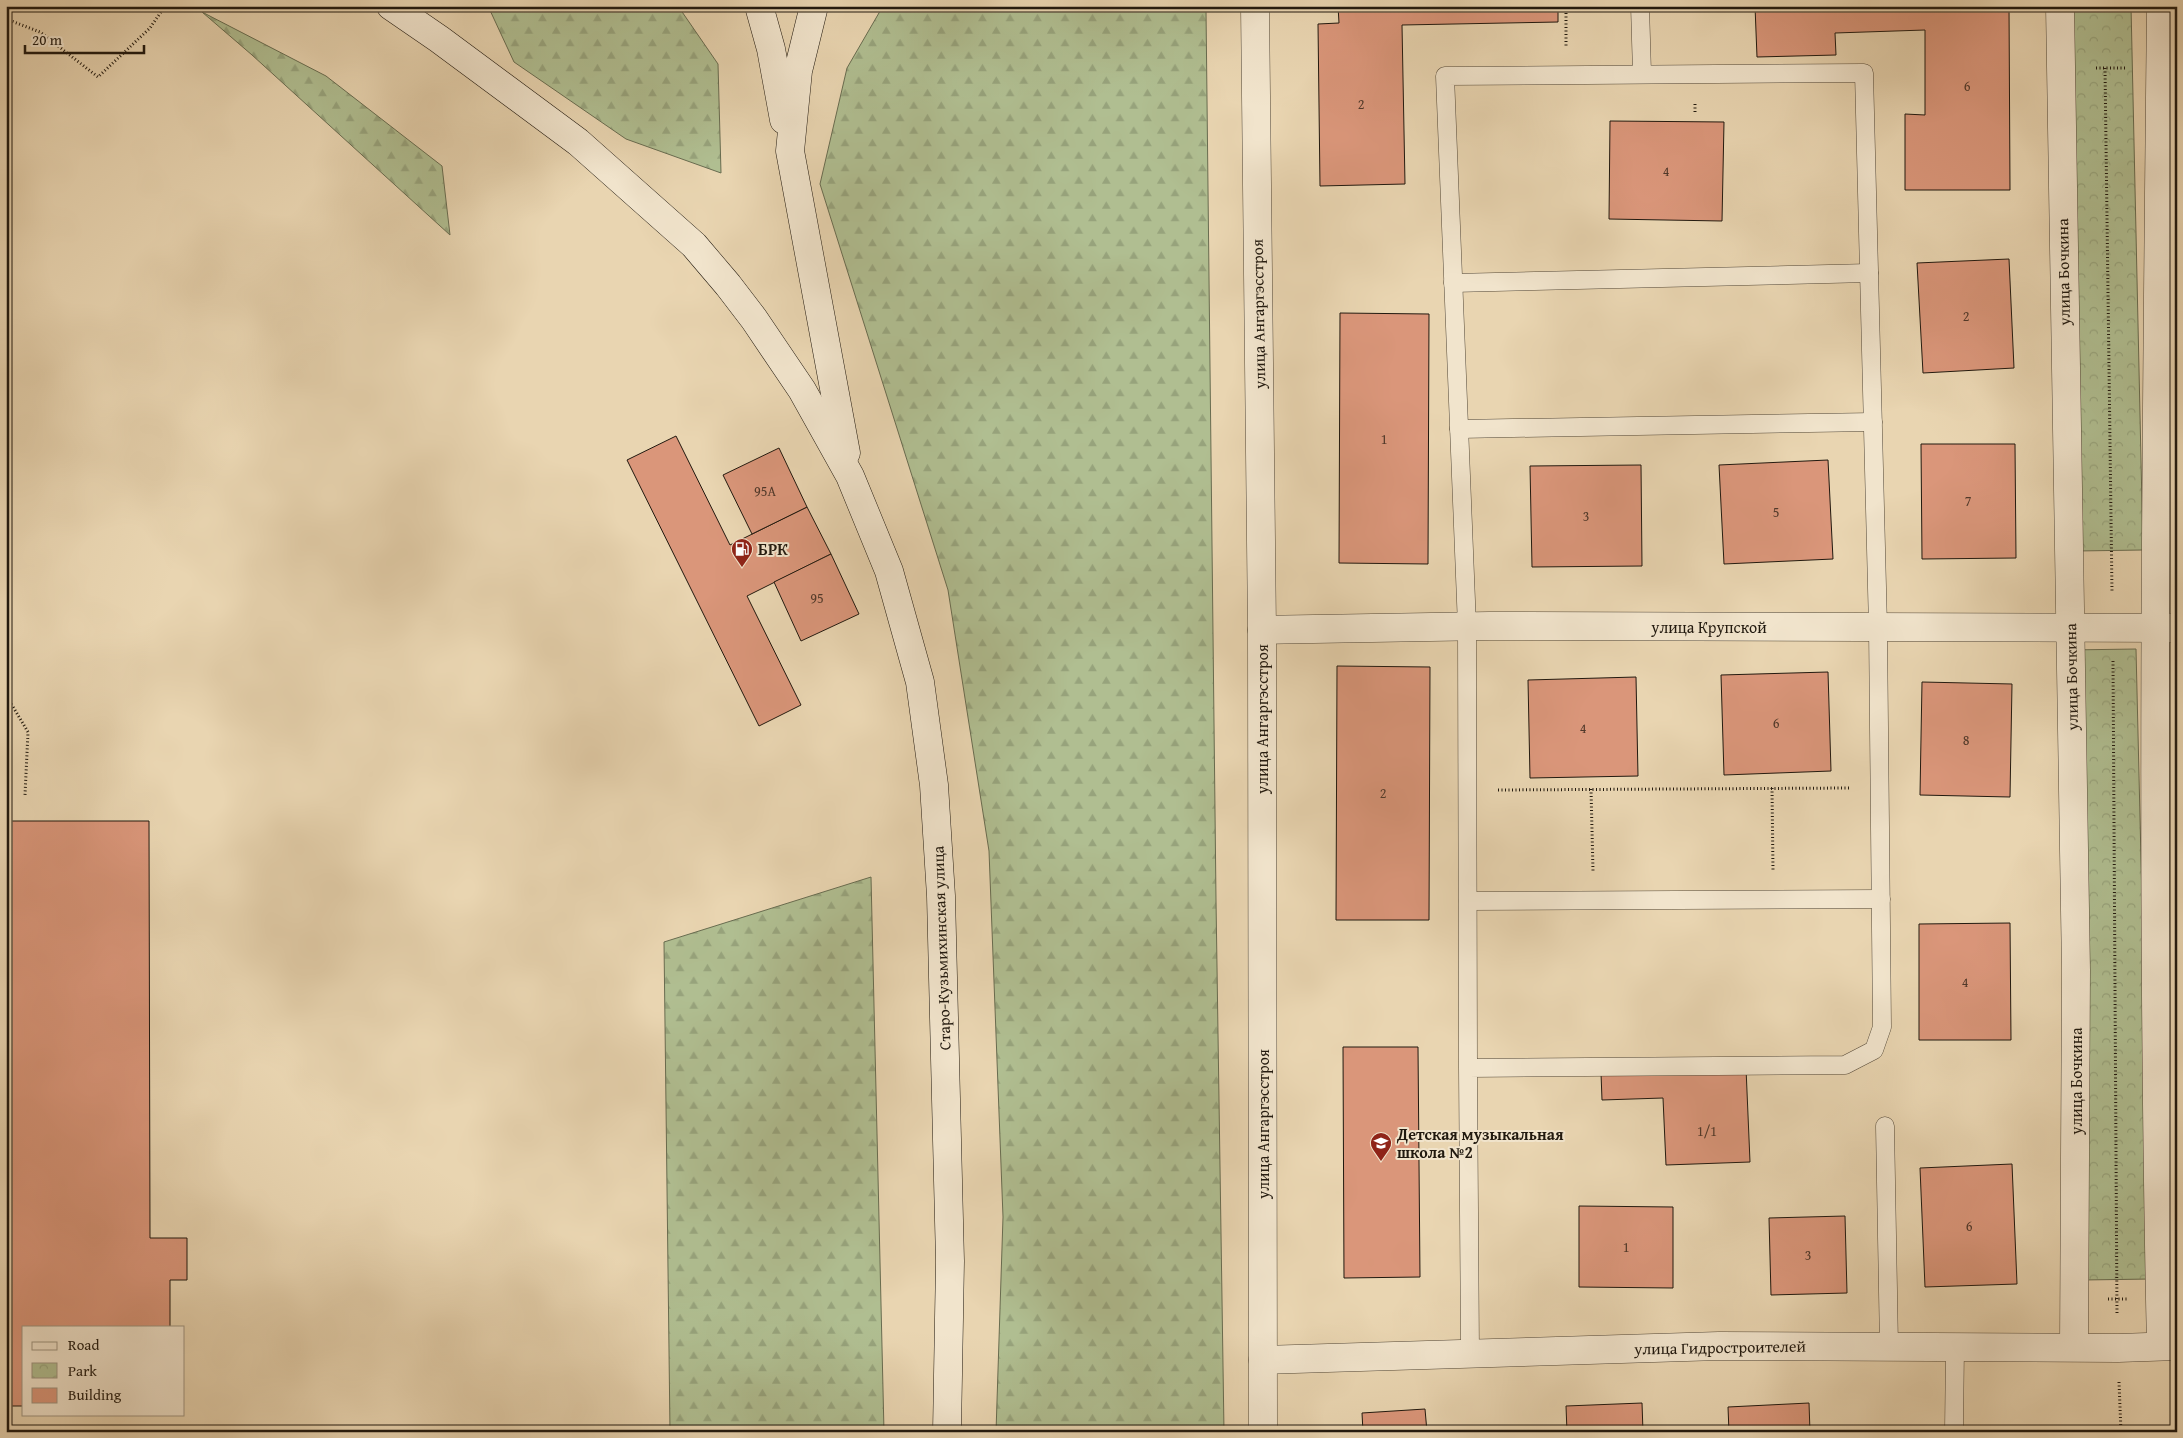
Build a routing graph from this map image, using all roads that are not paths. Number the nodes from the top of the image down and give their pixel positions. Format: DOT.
graph roads {
  1 [pos="391,6"];
  2 [pos="759,6"];
  3 [pos="814,6"];
  4 [pos="1255,6"];
  5 [pos="1640,6"];
  6 [pos="2060,6"];
  7 [pos="2161,6"];
  8 [pos="1642,73"];
  9 [pos="790,151"];
  10 [pos="1869,273"];
  11 [pos="1453,283"];
  12 [pos="1873,422"];
  13 [pos="1459,429"];
  14 [pos="850,476"];
  15 [pos="1467,626"];
  16 [pos="1878,627"];
  17 [pos="2070,628"];
  18 [pos="2166,628"];
  19 [pos="1262,630"];
  20 [pos="1881,899"];
  21 [pos="1468,901"];
  22 [pos="1468,1068"];
  23 [pos="1885,1126"];
  24 [pos="2167,1131"];
  25 [pos="1889,1346"];
  26 [pos="1955,1346"];
  27 [pos="2169,1346"];
  28 [pos="2074,1347"];
  29 [pos="1470,1354"];
  30 [pos="1263,1360"];
  31 [pos="947,1432"];
  32 [pos="1263,1432"];
  33 [pos="1954,1432"];
  1 -- 14 [label="street"];
  2 -- 9 [label="street"];
  3 -- 9 [label="street"];
  4 -- 19 [label="street, улица Ангаргэсстроя"];
  5 -- 8 [label="lane"];
  6 -- 17 [label="street, улица Бочкина"];
  7 -- 18 [label="street"];
  8 -- 10 [label="lane"];
  8 -- 11 [label="lane"];
  9 -- 14 [label="street"];
  10 -- 11 [label="lane"];
  10 -- 12 [label="lane"];
  11 -- 13 [label="lane"];
  12 -- 13 [label="lane"];
  12 -- 16 [label="lane"];
  13 -- 15 [label="lane"];
  14 -- 31 [label="street, Старо-Кузьмихинская улица"];
  15 -- 16 [label="street, улица Крупской"];
  15 -- 19 [label="street, улица Крупской"];
  15 -- 21 [label="lane"];
  16 -- 17 [label="street, улица Крупской"];
  16 -- 20 [label="lane"];
  17 -- 18 [label="street, улица Крупской"];
  17 -- 28 [label="street, улица Бочкина"];
  18 -- 24 [label="street"];
  19 -- 30 [label="street, улица Ангаргэсстроя"];
  20 -- 21 [label="lane"];
  20 -- 22 [label="lane"];
  21 -- 22 [label="lane"];
  22 -- 29 [label="lane"];
  23 -- 25 [label="lane"];
  24 -- 27 [label="street"];
  25 -- 26 [label="street, улица Гидростроителей"];
  25 -- 29 [label="street, улица Гидростроителей"];
  26 -- 28 [label="street, улица Гидростроителей"];
  26 -- 33 [label="lane"];
  27 -- 28 [label="street, улица Гидростроителей"];
  29 -- 30 [label="street, улица Гидростроителей"];
  30 -- 32 [label="street, улица Ангаргэсстроя"];
}
